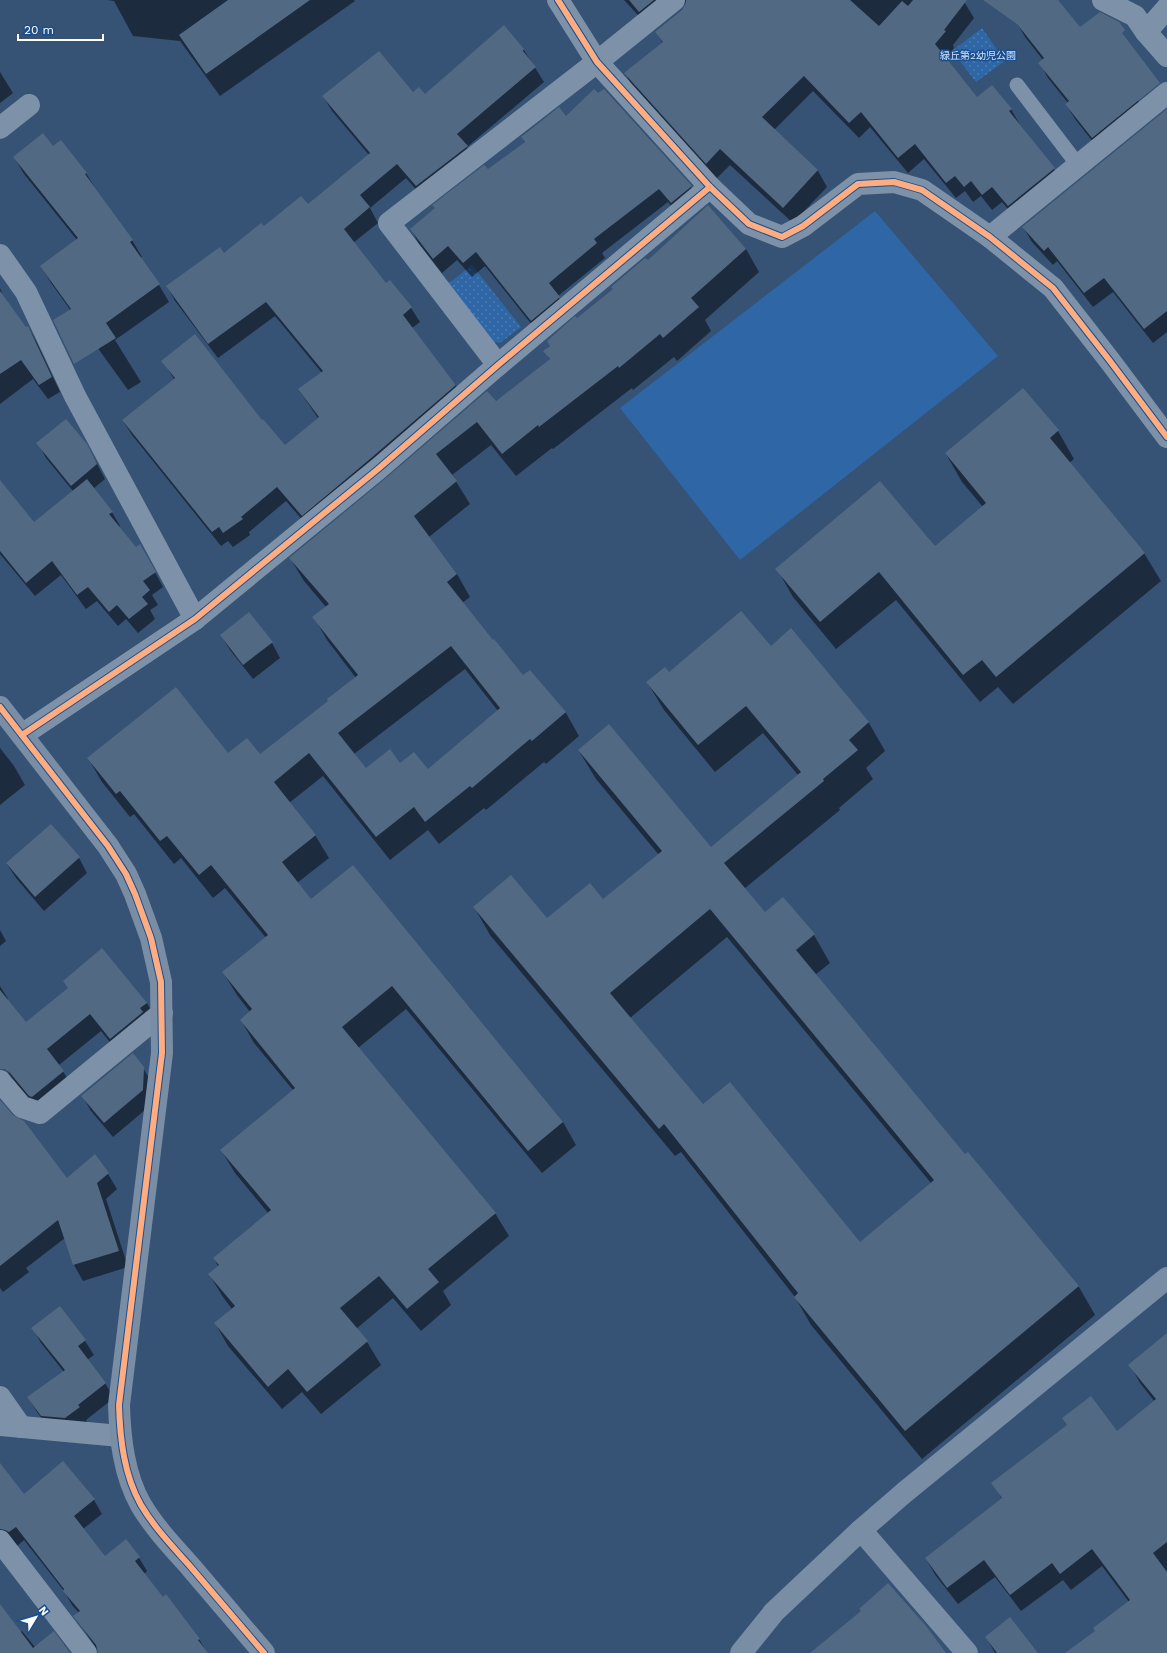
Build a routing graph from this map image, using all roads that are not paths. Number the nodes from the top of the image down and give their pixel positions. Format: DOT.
graph roads {
  1 [pos="558,0"];
  2 [pos="674,0"];
  3 [pos="1103,0"];
  4 [pos="1167,8"];
  5 [pos="1146,32"];
  6 [pos="1167,56"];
  7 [pos="597,62"];
  8 [pos="1017,85"];
  9 [pos="1167,93"];
  10 [pos="29,105"];
  11 [pos="0,128"];
  12 [pos="1078,165"];
  13 [pos="710,187"];
  14 [pos="990,236"];
  15 [pos="0,254"];
  16 [pos="498,365"];
  17 [pos="1167,437"];
  18 [pos="195,619"];
  19 [pos="0,707"];
  20 [pos="22,735"];
  21 [pos="162,1014"];
  22 [pos="0,1081"];
  23 [pos="1167,1278"];
  24 [pos="0,1397"];
  25 [pos="0,1425"];
  26 [pos="21,1427"];
  27 [pos="120,1436"];
  28 [pos="861,1530"];
  29 [pos="0,1540"];
  30 [pos="86,1653"];
  31 [pos="264,1653"];
  32 [pos="741,1653"];
  33 [pos="967,1653"];
  1 -- 7 [label="street"];
  2 -- 7 [label="street"];
  3 -- 5 [label="street"];
  4 -- 5 [label="street"];
  5 -- 6 [label="street"];
  7 -- 13 [label="street"];
  7 -- 16 [label="street"];
  8 -- 12 [label="lane"];
  9 -- 12 [label="street"];
  10 -- 11 [label="street"];
  12 -- 14 [label="street"];
  13 -- 14 [label="street"];
  13 -- 16 [label="street"];
  14 -- 17 [label="street"];
  15 -- 18 [label="street"];
  16 -- 18 [label="street"];
  18 -- 20 [label="street"];
  19 -- 20 [label="street"];
  20 -- 21 [label="street"];
  21 -- 22 [label="street"];
  21 -- 27 [label="street"];
  23 -- 28 [label="street"];
  24 -- 26 [label="street"];
  25 -- 26 [label="street"];
  26 -- 27 [label="street"];
  27 -- 31 [label="street"];
  28 -- 32 [label="street"];
  28 -- 33 [label="street"];
  29 -- 30 [label="street"];
}
